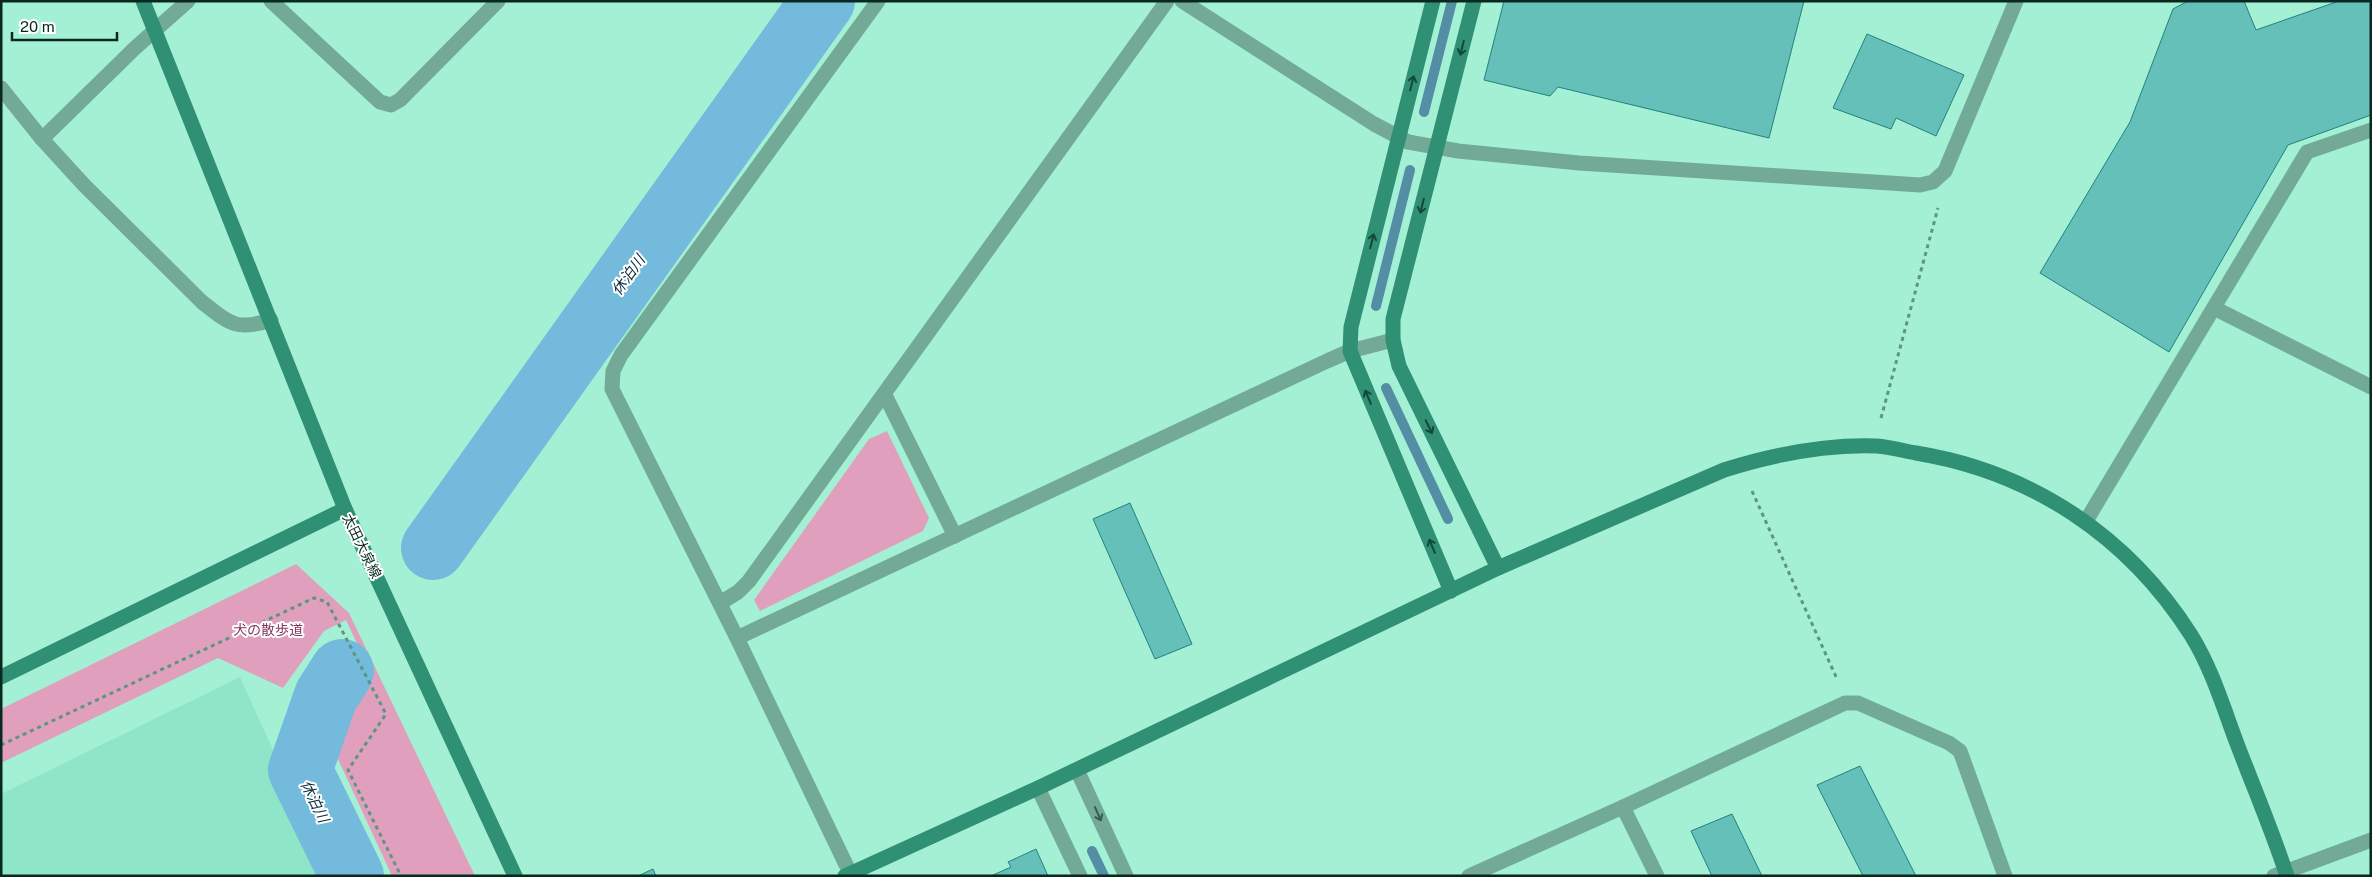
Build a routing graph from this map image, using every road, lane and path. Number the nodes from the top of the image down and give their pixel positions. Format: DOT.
graph roads {
  1 [pos="144,1"];
  2 [pos="188,1"];
  3 [pos="271,1"];
  4 [pos="498,1"];
  5 [pos="878,1"];
  6 [pos="1167,1"];
  7 [pos="1182,1"];
  8 [pos="1434,1"];
  9 [pos="1474,1"];
  10 [pos="2016,1"];
  11 [pos="156,30"];
  12 [pos="1,88"];
  13 [pos="2371,130"];
  14 [pos="1398,138"];
  15 [pos="42,139"];
  16 [pos="1436,147"];
  17 [pos="1933,182"];
  18 [pos="2214,308"];
  19 [pos="271,320"];
  20 [pos="1393,340"];
  21 [pos="1350,351"];
  22 [pos="2371,386"];
  23 [pos="885,395"];
  24 [pos="1881,418"];
  25 [pos="1752,491"];
  26 [pos="345,509"];
  27 [pos="2086,521"];
  28 [pos="954,536"];
  29 [pos="1498,568"];
  30 [pos="1450,591"];
  31 [pos="720,603"];
  32 [pos="738,638"];
  33 [pos="1,677"];
  34 [pos="1845,703"];
  35 [pos="1,745"];
  36 [pos="1077,770"];
  37 [pos="1038,788"];
  38 [pos="1623,807"];
  39 [pos="2371,840"];
  40 [pos="847,874"];
  41 [pos="2282,874"];
  42 [pos="401,876"];
  43 [pos="515,876"];
  44 [pos="1080,876"];
  45 [pos="1126,876"];
  46 [pos="1469,876"];
  47 [pos="1657,876"];
  48 [pos="2005,876"];
  1 -- 11 [label="street"];
  2 -- 11 [label="street"];
  3 -- 4 [label="street"];
  5 -- 31 [label="street"];
  6 -- 23 [label="street"];
  7 -- 14 [label="street"];
  14 -- 8 [label="street, one-way"];
  9 -- 16 [label="street, one-way"];
  10 -- 17 [label="street"];
  11 -- 15 [label="street"];
  11 -- 19 [label="street"];
  12 -- 15 [label="street"];
  13 -- 18 [label="street"];
  14 -- 16 [label="street"];
  21 -- 14 [label="street, one-way"];
  15 -- 19 [label="street"];
  16 -- 17 [label="street"];
  16 -- 20 [label="street, one-way"];
  17 -- 24 [label="path"];
  18 -- 22 [label="street"];
  18 -- 27 [label="street"];
  19 -- 26 [label="street"];
  20 -- 21 [label="street"];
  20 -- 29 [label="street, one-way"];
  21 -- 28 [label="street"];
  30 -- 21 [label="street, one-way"];
  23 -- 28 [label="street"];
  23 -- 31 [label="street"];
  25 -- 34 [label="path"];
  26 -- 33 [label="street, 太田大泉線"];
  26 -- 43 [label="street, 太田大泉線"];
  27 -- 29 [label="street"];
  27 -- 41 [label="street"];
  28 -- 32 [label="street"];
  29 -- 30 [label="street"];
  30 -- 36 [label="street"];
  31 -- 32 [label="street"];
  32 -- 40 [label="street"];
  34 -- 38 [label="street"];
  34 -- 48 [label="street"];
  35 -- 42 [label="path"];
  36 -- 37 [label="street"];
  36 -- 45 [label="street, one-way"];
  37 -- 40 [label="street"];
  37 -- 44 [label="street"];
  38 -- 46 [label="street"];
  38 -- 47 [label="street"];
  39 -- 41 [label="street"];
}
